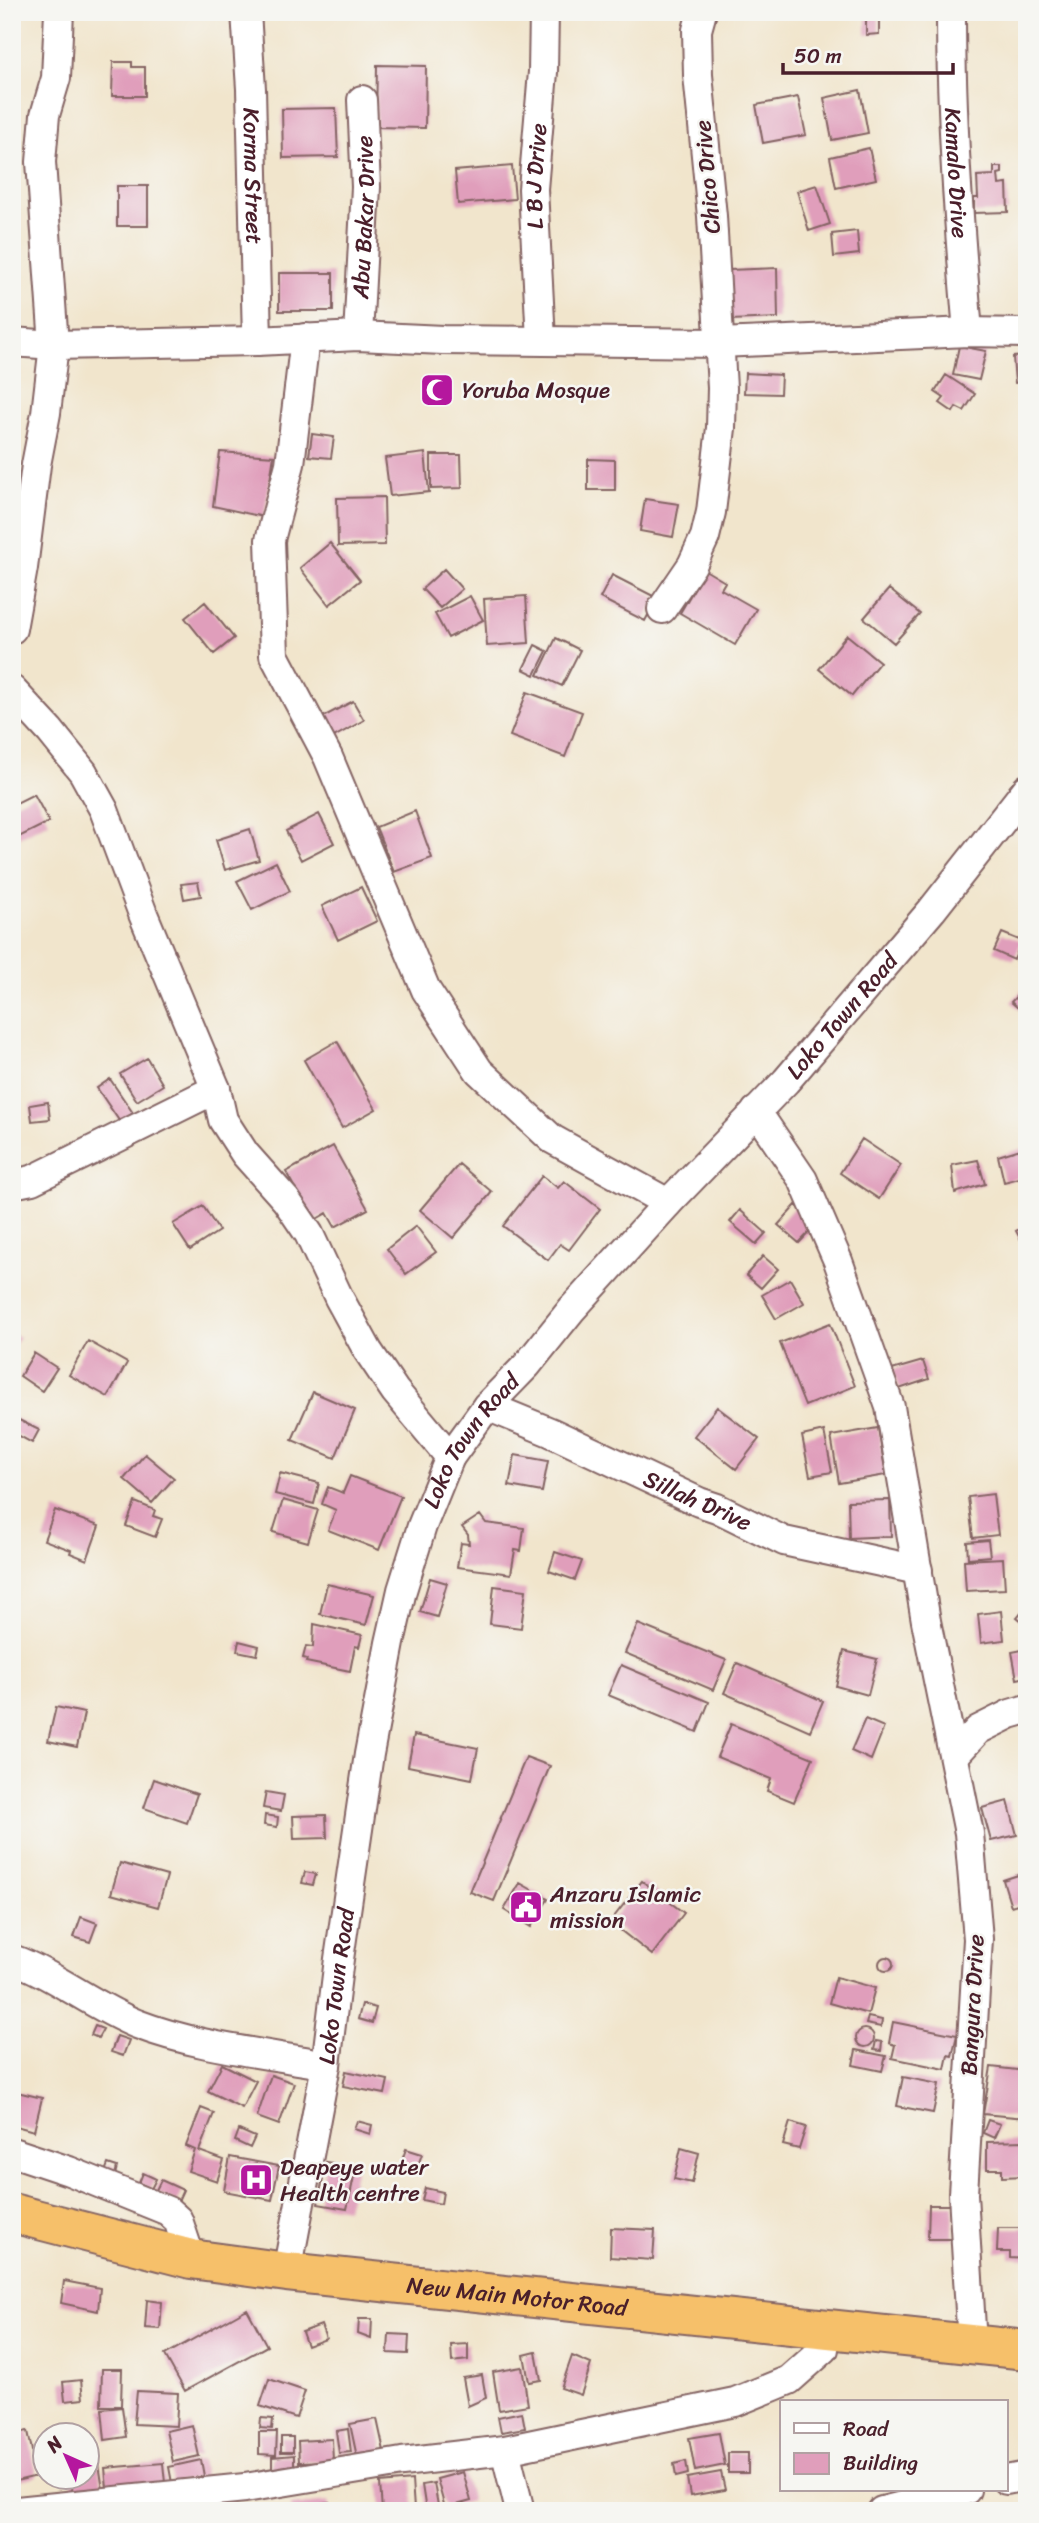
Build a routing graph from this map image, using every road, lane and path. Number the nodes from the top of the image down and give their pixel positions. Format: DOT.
graph roads {
  1 [pos="59,12"];
  2 [pos="246,12"];
  3 [pos="544,12"];
  4 [pos="702,12"];
  5 [pos="951,12"];
  6 [pos="362,100"];
  7 [pos="968,332"];
  8 [pos="1027,333"];
  9 [pos="358,336"];
  10 [pos="305,338"];
  11 [pos="541,340"];
  12 [pos="257,341"];
  13 [pos="12,342"];
  14 [pos="719,343"];
  15 [pos="54,345"];
  16 [pos="662,609"];
  17 [pos="12,629"];
  18 [pos="12,690"];
  19 [pos="1027,789"];
  20 [pos="216,1089"];
  21 [pos="756,1111"];
  22 [pos="12,1184"];
  23 [pos="668,1203"];
  24 [pos="487,1406"];
  25 [pos="450,1457"];
  26 [pos="918,1570"];
  27 [pos="1027,1709"];
  28 [pos="954,1756"];
  29 [pos="12,1959"];
  30 [pos="327,2065"];
  31 [pos="12,2152"];
  32 [pos="12,2213"];
  33 [pos="12,2235"];
  34 [pos="191,2259"];
  35 [pos="287,2272"];
  36 [pos="972,2345"];
  37 [pos="824,2349"];
  38 [pos="1027,2350"];
  39 [pos="1027,2370"];
  40 [pos="505,2451"];
  41 [pos="1027,2476"];
  42 [pos="1007,2480"];
  43 [pos="958,2492"];
  44 [pos="17,2511"];
  45 [pos="520,2511"];
  46 [pos="882,2511"];
  1 -- 15 [label="street"];
  2 -- 12 [label="street, Korma Street"];
  3 -- 11 [label="street, L B J Drive"];
  4 -- 14 [label="street, Chico Drive"];
  5 -- 7 [label="street, Kamalo Drive"];
  6 -- 9 [label="street, Abu Bakar Drive"];
  7 -- 8 [label="street"];
  7 -- 14 [label="street"];
  9 -- 10 [label="street"];
  9 -- 11 [label="street"];
  10 -- 12 [label="street"];
  10 -- 23 [label="street"];
  11 -- 14 [label="street"];
  12 -- 15 [label="street"];
  13 -- 15 [label="street"];
  14 -- 16 [label="street, Chico Drive"];
  15 -- 17 [label="street"];
  18 -- 20 [label="street"];
  19 -- 21 [label="street, Loko Town Road"];
  20 -- 22 [label="street"];
  20 -- 25 [label="street"];
  21 -- 23 [label="street, Loko Town Road"];
  21 -- 26 [label="street, Bangura Drive"];
  23 -- 24 [label="street, Loko Town Road"];
  24 -- 25 [label="street, Loko Town Road"];
  24 -- 26 [label="street, Sillah Drive"];
  25 -- 30 [label="street, Loko Town Road"];
  26 -- 28 [label="street, Bangura Drive"];
  27 -- 28 [label="street"];
  28 -- 36 [label="street, Bangura Drive"];
  29 -- 30 [label="street"];
  30 -- 35 [label="street, Loko Town Road"];
  31 -- 34 [label="street"];
  32 -- 34 [label="highway, New Main Motor Road"];
  33 -- 37 [label="highway, New Main Motor Road"];
  34 -- 35 [label="highway, New Main Motor Road"];
  35 -- 36 [label="highway, New Main Motor Road"];
  36 -- 38 [label="highway, New Main Motor Road"];
  37 -- 39 [label="highway, New Main Motor Road"];
  37 -- 40 [label="street"];
  40 -- 44 [label="street"];
  40 -- 45 [label="street"];
  41 -- 42 [label="street"];
  43 -- 46 [label="street"];
}
